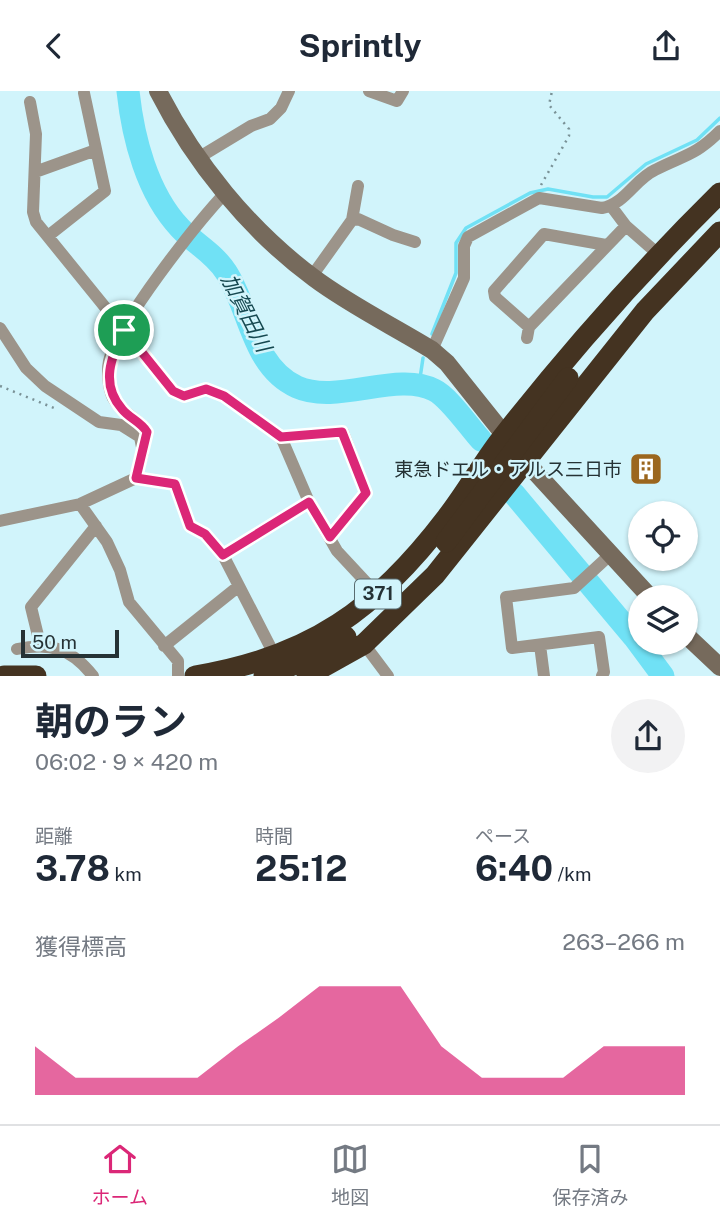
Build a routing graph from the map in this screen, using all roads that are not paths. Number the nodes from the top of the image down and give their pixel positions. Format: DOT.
graph roads {
  1 [pos="158,91"];
  2 [pos="289,91"];
  3 [pos="369,91"];
  4 [pos="403,91"];
  5 [pos="84,93"];
  6 [pos="30,102"];
  7 [pos="720,131"];
  8 [pos="96,150"];
  9 [pos="198,158"];
  10 [pos="35,171"];
  11 [pos="358,186"];
  12 [pos="226,193"];
  13 [pos="720,193"];
  14 [pos="611,206"];
  15 [pos="720,212"];
  16 [pos="352,220"];
  17 [pos="626,226"];
  18 [pos="48,236"];
  19 [pos="718,236"];
  20 [pos="415,242"];
  21 [pos="606,245"];
  22 [pos="658,254"];
  23 [pos="312,276"];
  24 [pos="0,328"];
  25 [pos="124,330"];
  26 [pos="432,350"];
  27 [pos="504,435"];
  28 [pos="281,437"];
  29 [pos="142,448"];
  30 [pos="526,462"];
  31 [pos="175,484"];
  32 [pos="309,502"];
  33 [pos="80,504"];
  34 [pos="0,521"];
  35 [pos="96,526"];
  36 [pos="330,537"];
  37 [pos="223,555"];
  38 [pos="607,558"];
  39 [pos="637,585"];
  40 [pos="239,586"];
  41 [pos="377,594"];
  42 [pos="40,644"];
  43 [pos="364,644"];
  44 [pos="540,645"];
  45 [pos="164,646"];
  46 [pos="698,646"];
  47 [pos="17,649"];
  48 [pos="275,656"];
  49 [pos="720,667"];
  50 [pos="4,676"];
  51 [pos="36,676"];
  52 [pos="93,676"];
  53 [pos="178,676"];
  54 [pos="195,676"];
  55 [pos="264,676"];
  56 [pos="307,676"];
  57 [pos="388,676"];
  58 [pos="544,676"];
  59 [pos="602,676"];
  1 -- 9 [label="main road"];
  2 -- 9 [label="street"];
  3 -- 4 [label="street"];
  5 -- 8 [label="street"];
  6 -- 10 [label="street"];
  7 -- 14 [label="street"];
  8 -- 10 [label="street"];
  8 -- 18 [label="street"];
  9 -- 12 [label="main road"];
  10 -- 18 [label="street"];
  11 -- 16 [label="street"];
  12 -- 23 [label="main road"];
  12 -- 25 [label="street"];
  13 -- 22 [label="highway, 371"];
  14 -- 17 [label="street"];
  14 -- 26 [label="street"];
  15 -- 55 [label="highway, 371, bridge"];
  16 -- 20 [label="street"];
  16 -- 23 [label="street"];
  17 -- 21 [label="street"];
  17 -- 22 [label="street"];
  18 -- 25 [label="street"];
  19 -- 30 [label="highway, 371"];
  21 -- 21 [label="street"];
  22 -- 27 [label="highway, 371"];
  23 -- 26 [label="main road"];
  24 -- 29 [label="street"];
  25 -- 28 [label="street"];
  25 -- 29 [label="street"];
  26 -- 27 [label="main road"];
  27 -- 30 [label="main road"];
  27 -- 41 [label="highway, 371"];
  28 -- 32 [label="street"];
  28 -- 36 [label="street"];
  29 -- 33 [label="street"];
  30 -- 38 [label="main road"];
  30 -- 43 [label="highway, 371"];
  31 -- 37 [label="street"];
  32 -- 36 [label="street"];
  32 -- 37 [label="street"];
  33 -- 34 [label="street"];
  33 -- 35 [label="street"];
  35 -- 42 [label="street"];
  35 -- 45 [label="street"];
  36 -- 41 [label="street"];
  37 -- 40 [label="street"];
  38 -- 39 [label="main road"];
  38 -- 44 [label="street"];
  40 -- 45 [label="street"];
  40 -- 48 [label="street"];
  41 -- 48 [label="highway, 371"];
  42 -- 47 [label="street"];
  42 -- 52 [label="street"];
  43 -- 56 [label="highway, 371"];
  43 -- 57 [label="street"];
  44 -- 58 [label="street"];
  44 -- 59 [label="street"];
  45 -- 53 [label="street"];
  46 -- 49 [label="main road"];
  48 -- 54 [label="highway, 371"];
  50 -- 51 [label="highway"];
}
